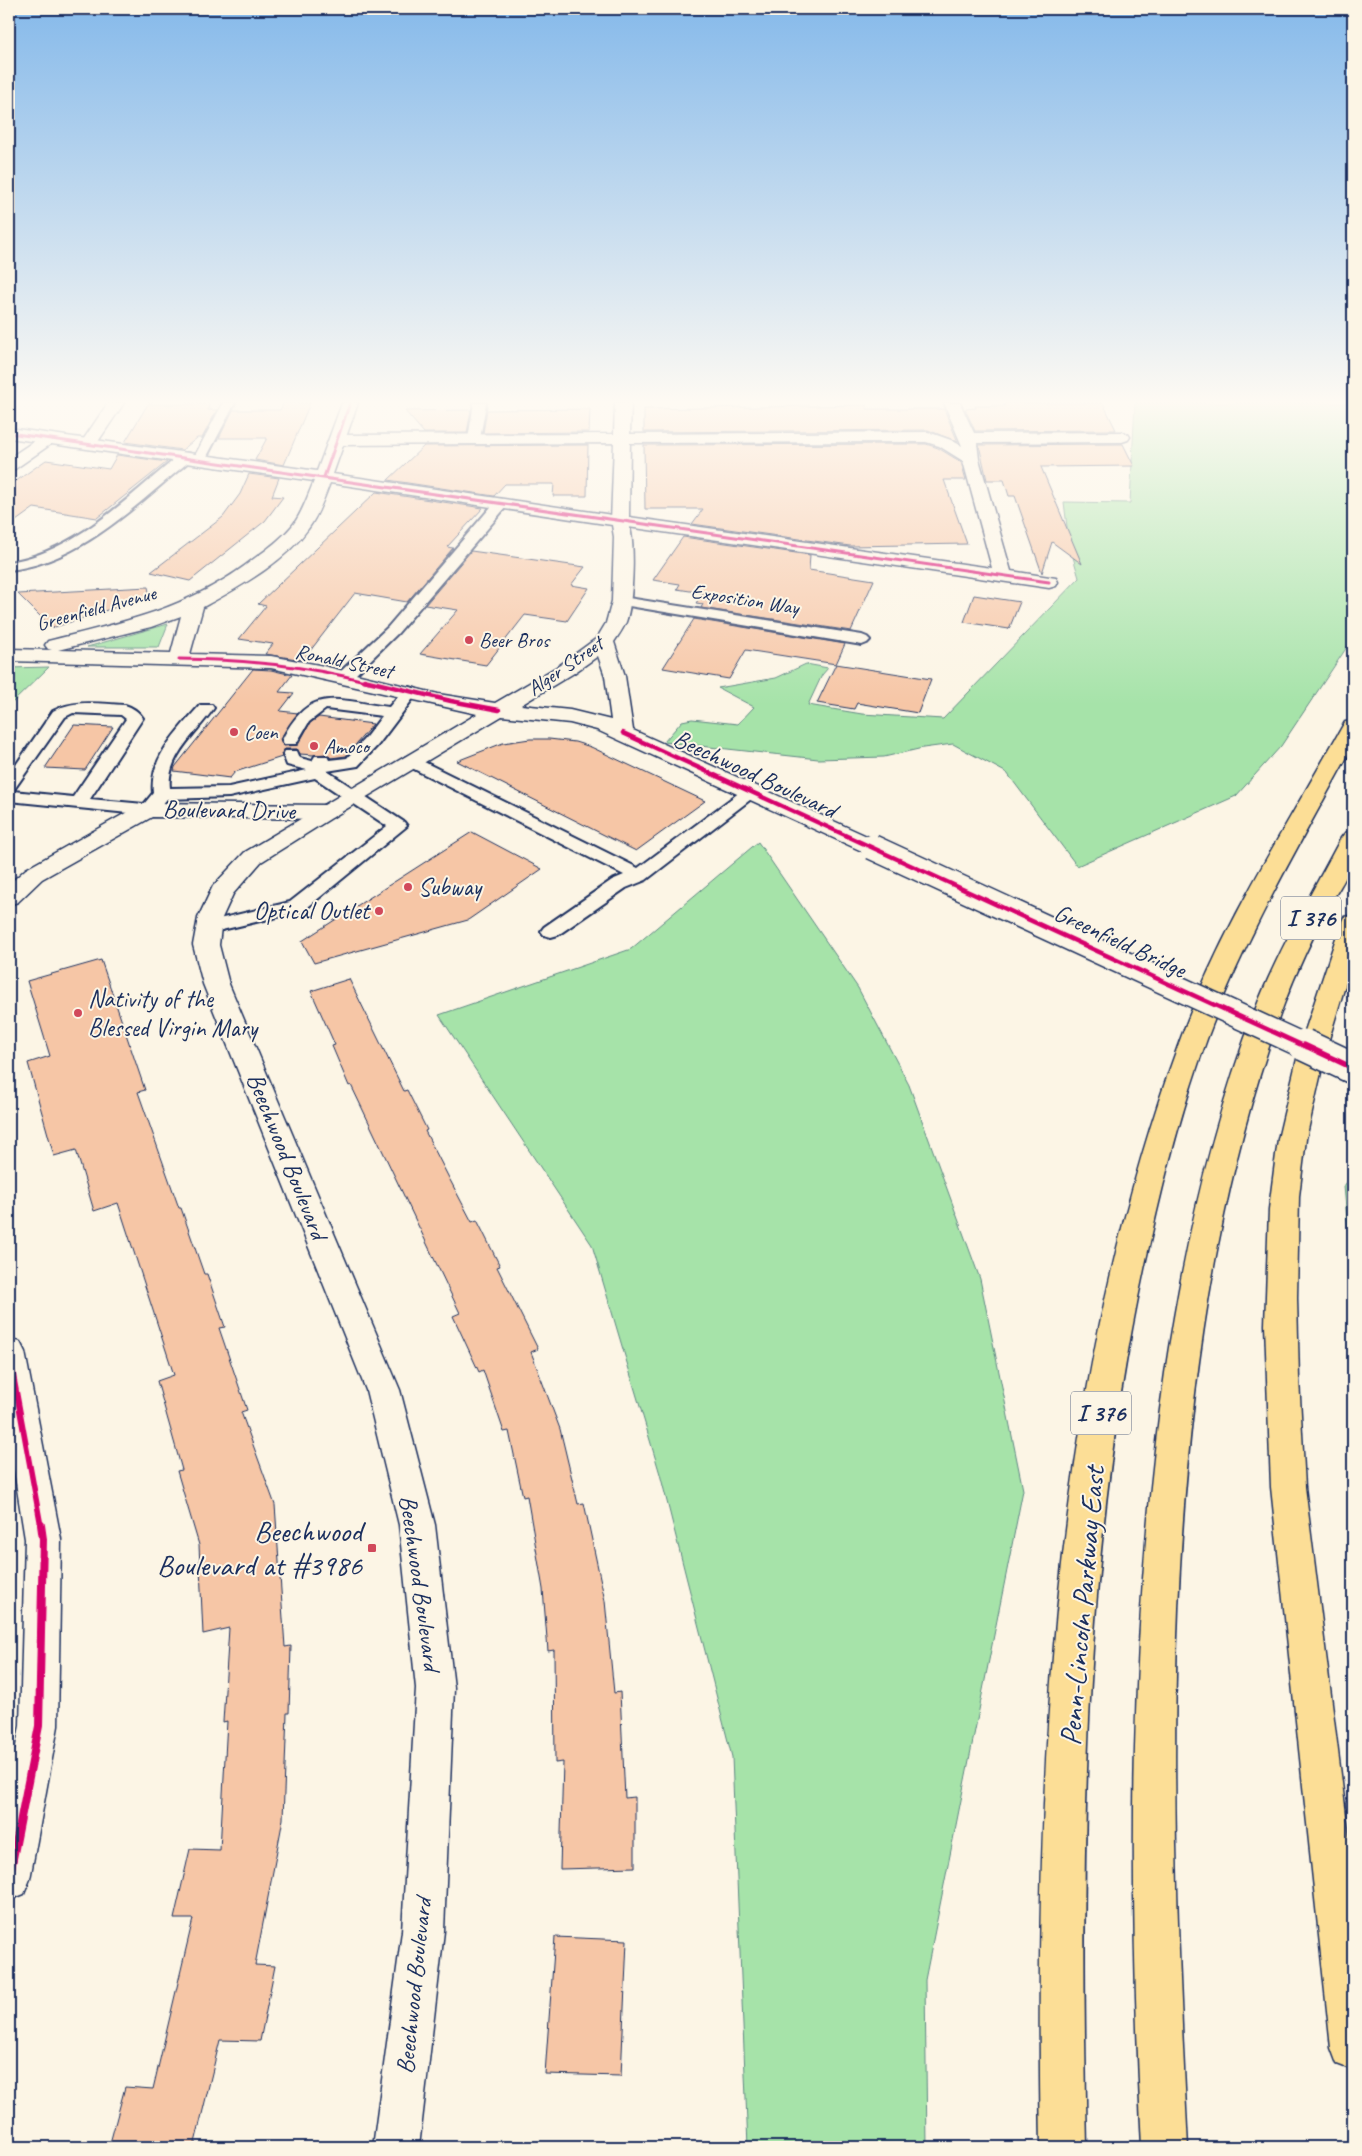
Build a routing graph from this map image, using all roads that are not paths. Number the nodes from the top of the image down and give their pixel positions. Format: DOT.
graph roads {
  1 [pos="132,504"];
  2 [pos="314,504"];
  3 [pos="501,504"];
  4 [pos="621,504"];
  5 [pos="983,504"];
  6 [pos="620,521"];
  7 [pos="9,566"];
  8 [pos="1003,575"];
  9 [pos="1049,582"];
  10 [pos="622,600"];
  11 [pos="194,604"];
  12 [pos="862,640"];
  13 [pos="604,642"];
  14 [pos="9,653"];
  15 [pos="180,659"];
  16 [pos="345,676"];
  17 [pos="410,692"];
  18 [pos="360,707"];
  19 [pos="206,708"];
  20 [pos="499,710"];
  21 [pos="393,712"];
  22 [pos="350,721"];
  23 [pos="1353,727"];
  24 [pos="623,734"];
  25 [pos="412,761"];
  26 [pos="319,765"];
  27 [pos="9,787"];
  28 [pos="750,793"];
  29 [pos="9,796"];
  30 [pos="80,802"];
  31 [pos="155,802"];
  32 [pos="338,804"];
  33 [pos="1353,838"];
  34 [pos="872,847"];
  35 [pos="639,876"];
  36 [pos="9,897"];
  37 [pos="1353,924"];
  38 [pos="209,927"];
  39 [pos="551,931"];
  40 [pos="1353,1068"];
  41 [pos="9,1352"];
  42 [pos="9,1880"];
  43 [pos="1353,2048"];
  44 [pos="396,2147"];
  45 [pos="1064,2147"];
  46 [pos="1164,2147"];
  1 -- 7 [label="lane"];
  2 -- 11 [label="street, Greenfield Avenue"];
  3 -- 6 [label="street"];
  3 -- 16 [label="lane"];
  4 -- 6 [label="street, Alger Street"];
  5 -- 8 [label="street"];
  6 -- 8 [label="street"];
  6 -- 10 [label="street, Alger Street"];
  8 -- 9 [label="street"];
  10 -- 12 [label="lane, Exposition Way"];
  10 -- 13 [label="street, Alger Street"];
  11 -- 14 [label="street, Greenfield Avenue"];
  11 -- 15 [label="street, Greenfield Avenue"];
  13 -- 20 [label="street, Alger Street"];
  13 -- 24 [label="street"];
  14 -- 15 [label="street, Ronald Street"];
  15 -- 16 [label="street, Ronald Street"];
  16 -- 17 [label="street, Ronald Street"];
  17 -- 20 [label="street, Ronald Street"];
  17 -- 21 [label="lane"];
  18 -- 21 [label="lane"];
  18 -- 22 [label="lane"];
  18 -- 26 [label="lane"];
  19 -- 31 [label="lane"];
  20 -- 24 [label="street, Beechwood Boulevard"];
  20 -- 25 [label="street, Beechwood Boulevard"];
  21 -- 26 [label="lane"];
  23 -- 45 [label="highway, Penn-Lincoln Parkway East / I 376"];
  24 -- 28 [label="street, Beechwood Boulevard"];
  25 -- 32 [label="street, Beechwood Boulevard"];
  25 -- 35 [label="lane"];
  26 -- 31 [label="lane"];
  26 -- 32 [label="lane"];
  27 -- 30 [label="lane"];
  28 -- 34 [label="street, Beechwood Boulevard"];
  28 -- 35 [label="lane"];
  29 -- 30 [label="lane"];
  30 -- 31 [label="lane"];
  31 -- 32 [label="street, Boulevard Drive"];
  31 -- 36 [label="street, Boulevard Drive"];
  32 -- 38 [label="street, Beechwood Boulevard"];
  32 -- 38 [label="lane"];
  33 -- 46 [label="highway, I 376"];
  34 -- 40 [label="street, Greenfield Bridge, bridge"];
  35 -- 39 [label="lane"];
  37 -- 43 [label="highway"];
  38 -- 44 [label="street, Beechwood Boulevard"];
  41 -- 42 [label="street"];
}
